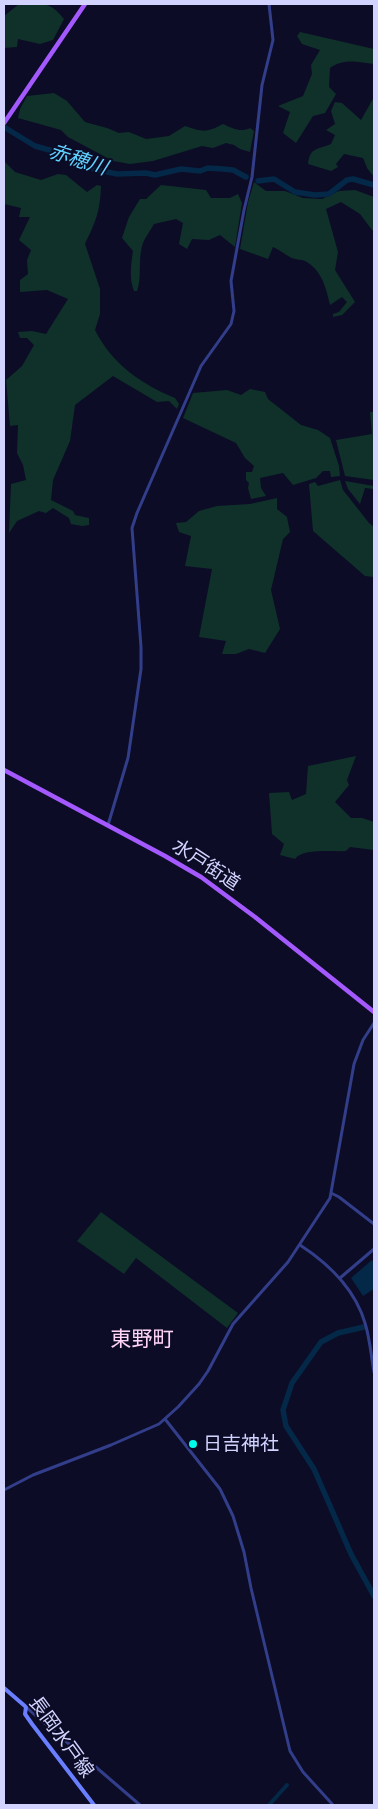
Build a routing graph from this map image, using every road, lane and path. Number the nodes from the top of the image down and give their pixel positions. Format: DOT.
graph roads {
  1 [pos="85,4"];
  2 [pos="269,4"];
  3 [pos="4,123"];
  4 [pos="4,770"];
  5 [pos="108,826"];
  6 [pos="374,1012"];
  7 [pos="374,1023"];
  8 [pos="331,1193"];
  9 [pos="374,1224"];
  10 [pos="300,1245"];
  11 [pos="374,1249"];
  12 [pos="340,1278"];
  13 [pos="374,1372"];
  14 [pos="165,1420"];
  15 [pos="4,1490"];
  16 [pos="4,1688"];
  17 [pos="26,1707"];
  18 [pos="40,1720"];
  19 [pos="32,1724"];
  20 [pos="94,1805"];
  21 [pos="140,1805"];
  22 [pos="333,1805"];
  1 -- 3 [label="main road"];
  2 -- 5 [label="street"];
  4 -- 5 [label="main road, 水戸街道"];
  5 -- 6 [label="main road, 水戸街道"];
  7 -- 8 [label="street"];
  8 -- 9 [label="street"];
  8 -- 10 [label="street"];
  10 -- 12 [label="street"];
  10 -- 14 [label="street"];
  11 -- 12 [label="street"];
  12 -- 13 [label="street"];
  14 -- 15 [label="street"];
  14 -- 22 [label="street"];
  16 -- 17 [label="main road, 長岡水戸線"];
  17 -- 18 [label="street"];
  17 -- 19 [label="main road, 長岡水戸線"];
  18 -- 19 [label="street"];
  18 -- 21 [label="street"];
  19 -- 20 [label="main road, 長岡水戸線"];
}
